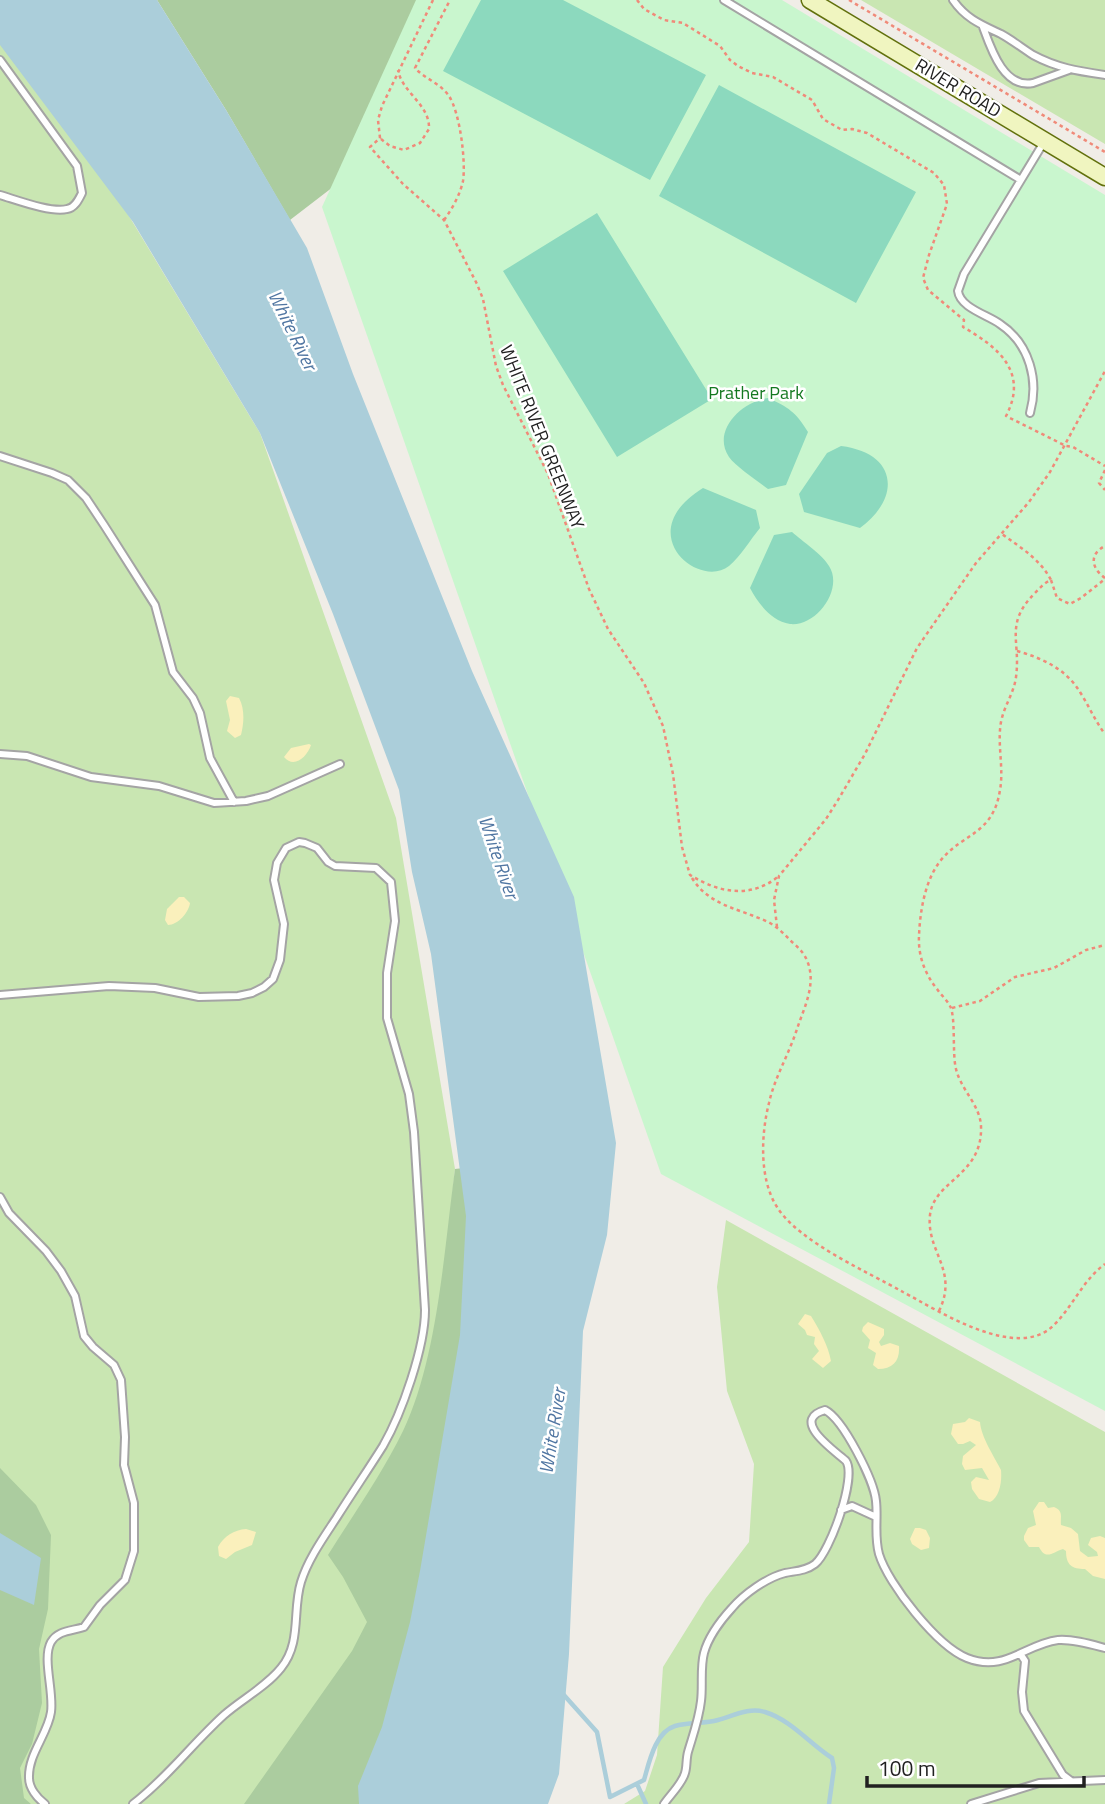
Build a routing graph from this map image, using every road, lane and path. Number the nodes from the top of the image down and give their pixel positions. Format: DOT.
graph roads {
  1 [pos="433,0"];
  2 [pos="450,0"];
  3 [pos="637,0"];
  4 [pos="724,0"];
  5 [pos="810,0"];
  6 [pos="849,0"];
  7 [pos="953,0"];
  8 [pos="984,27"];
  9 [pos="0,60"];
  10 [pos="398,70"];
  11 [pos="1069,70"];
  12 [pos="1105,75"];
  13 [pos="380,138"];
  14 [pos="1045,140"];
  15 [pos="1105,152"];
  16 [pos="1105,177"];
  17 [pos="1021,180"];
  18 [pos="0,195"];
  19 [pos="444,220"];
  20 [pos="1105,371"];
  21 [pos="1030,413"];
  22 [pos="1066,446"];
  23 [pos="0,456"];
  24 [pos="1105,468"];
  25 [pos="1105,490"];
  26 [pos="1002,534"];
  27 [pos="1105,546"];
  28 [pos="1105,578"];
  29 [pos="1051,580"];
  30 [pos="1017,651"];
  31 [pos="1105,734"];
  32 [pos="0,754"];
  33 [pos="340,764"];
  34 [pos="234,802"];
  35 [pos="690,875"];
  36 [pos="779,876"];
  37 [pos="777,927"];
  38 [pos="1105,945"];
  39 [pos="0,995"];
  40 [pos="951,1008"];
  41 [pos="0,1197"];
  42 [pos="1105,1264"];
  43 [pos="939,1311"];
  44 [pos="841,1510"];
  45 [pos="876,1517"];
  46 [pos="1105,1648"];
  47 [pos="1021,1655"];
  48 [pos="1105,1780"];
  49 [pos="1071,1782"];
  50 [pos="46,1804"];
  51 [pos="133,1804"];
  52 [pos="664,1804"];
  53 [pos="971,1804"];
  1 -- 10 [label="path, WHITE RIVER GREENWAY"];
  2 -- 19 [label="path"];
  3 -- 22 [label="path"];
  4 -- 17 [label="lane"];
  5 -- 14 [label="street, RIVER ROAD"];
  6 -- 15 [label="path"];
  7 -- 8 [label="lane"];
  8 -- 11 [label="lane"];
  8 -- 11 [label="lane"];
  9 -- 18 [label="lane"];
  10 -- 13 [label="path, WHITE RIVER GREENWAY"];
  10 -- 13 [label="path"];
  11 -- 12 [label="lane"];
  13 -- 19 [label="path, WHITE RIVER GREENWAY"];
  14 -- 16 [label="street, RIVER ROAD"];
  14 -- 17 [label="lane"];
  17 -- 21 [label="lane"];
  19 -- 35 [label="path, WHITE RIVER GREENWAY"];
  20 -- 22 [label="path"];
  22 -- 24 [label="path"];
  22 -- 26 [label="path"];
  23 -- 34 [label="lane"];
  24 -- 25 [label="path"];
  26 -- 29 [label="path"];
  26 -- 36 [label="path"];
  27 -- 28 [label="path"];
  28 -- 29 [label="path"];
  29 -- 30 [label="path"];
  30 -- 31 [label="path"];
  30 -- 40 [label="path"];
  32 -- 34 [label="lane"];
  33 -- 34 [label="lane"];
  35 -- 36 [label="path"];
  35 -- 37 [label="path"];
  36 -- 37 [label="path"];
  37 -- 43 [label="path"];
  38 -- 40 [label="path"];
  39 -- 51 [label="lane"];
  40 -- 43 [label="path"];
  41 -- 50 [label="lane"];
  42 -- 43 [label="path"];
  44 -- 45 [label="lane"];
  44 -- 45 [label="lane"];
  44 -- 52 [label="lane"];
  45 -- 47 [label="lane"];
  46 -- 47 [label="lane"];
  47 -- 49 [label="lane"];
  48 -- 49 [label="lane"];
  49 -- 53 [label="lane"];
}
